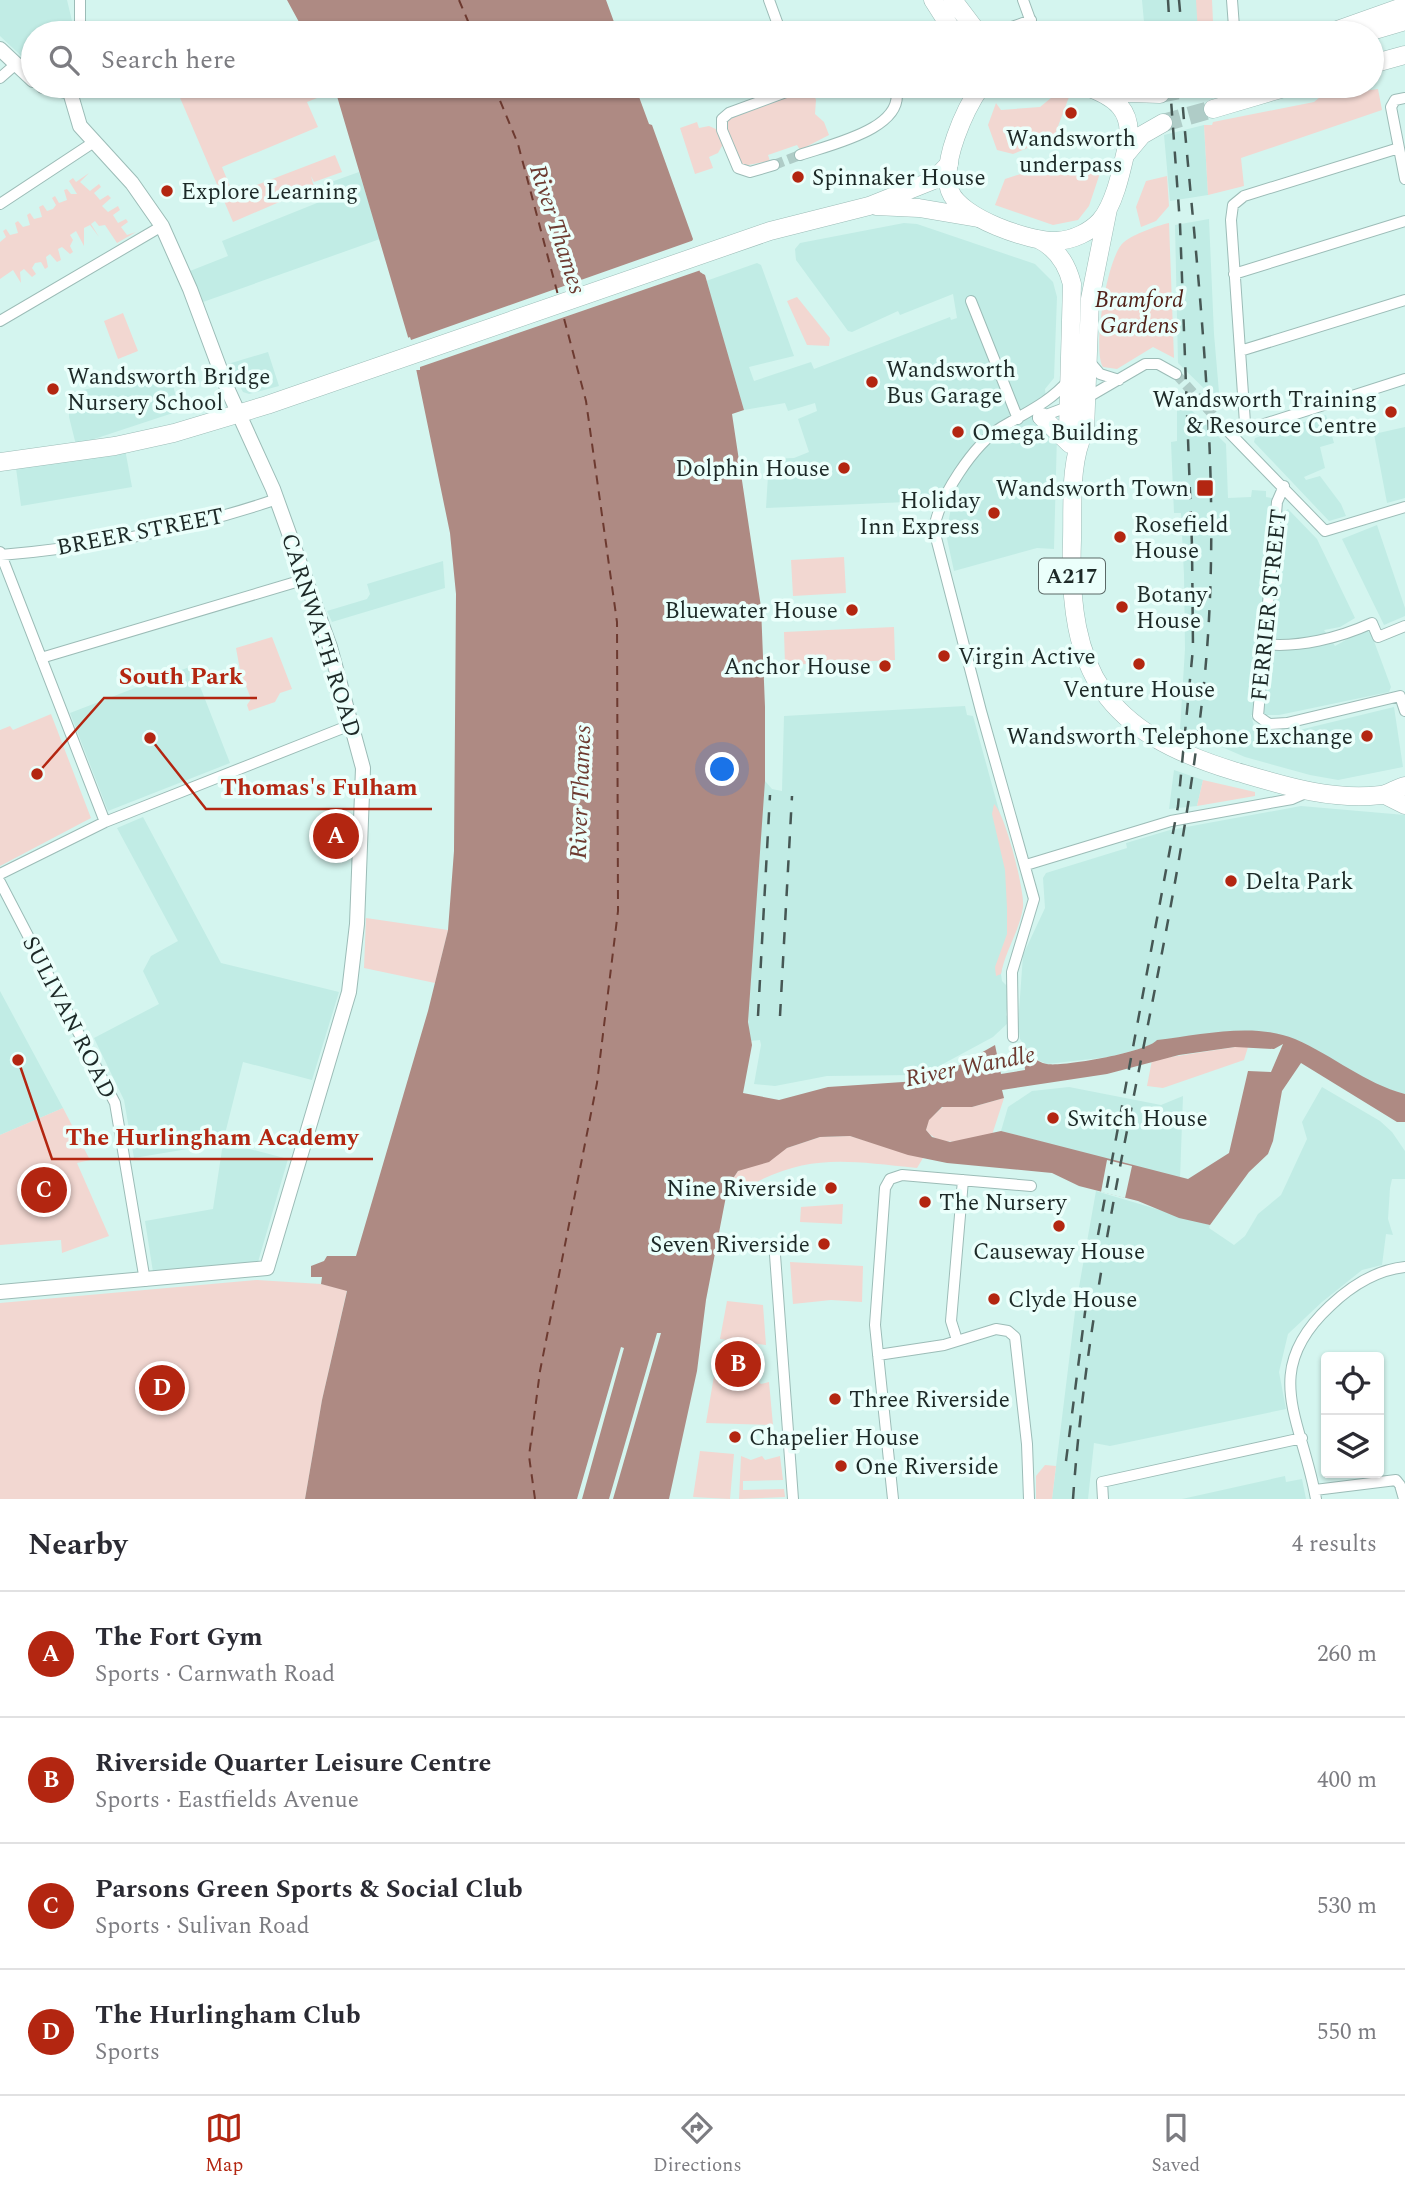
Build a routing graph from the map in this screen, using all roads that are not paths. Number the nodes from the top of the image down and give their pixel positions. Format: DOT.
graph roads {
  1 [pos="80,0"];
  2 [pos="769,0"];
  3 [pos="933,0"];
  4 [pos="953,0"];
  5 [pos="1023,0"];
  6 [pos="1232,0"];
  7 [pos="1405,6"];
  8 [pos="1031,20"];
  9 [pos="80,21"];
  10 [pos="777,21"];
  11 [pos="946,21"];
  12 [pos="969,21"];
  13 [pos="1234,21"];
  14 [pos="1363,21"];
  15 [pos="1405,21"];
  16 [pos="1384,27"];
  17 [pos="0,49"];
  18 [pos="1405,55"];
  19 [pos="1384,61"];
  20 [pos="16,64"];
  21 [pos="1405,68"];
  22 [pos="21,69"];
  23 [pos="1384,70"];
  24 [pos="0,78"];
  25 [pos="72,98"];
  26 [pos="768,98"];
  27 [pos="896,98"];
  28 [pos="967,98"];
  29 [pos="974,98"];
  30 [pos="1110,98"];
  31 [pos="1250,98"];
  32 [pos="1405,98"];
  33 [pos="1213,109"];
  34 [pos="966,111"];
  35 [pos="1163,123"];
  36 [pos="94,142"];
  37 [pos="1399,148"];
  38 [pos="800,155"];
  39 [pos="1123,163"];
  40 [pos="774,164"];
  41 [pos="949,164"];
  42 [pos="1405,179"];
  43 [pos="0,204"];
  44 [pos="869,206"];
  45 [pos="1108,209"];
  46 [pos="978,218"];
  47 [pos="1405,221"];
  48 [pos="162,226"];
  49 [pos="1037,238"];
  50 [pos="1234,275"];
  51 [pos="1405,300"];
  52 [pos="971,301"];
  53 [pos="0,321"];
  54 [pos="1240,351"];
  55 [pos="1088,360"];
  56 [pos="1174,373"];
  57 [pos="1069,379"];
  58 [pos="1405,379"];
  59 [pos="1119,380"];
  60 [pos="1086,398"];
  61 [pos="1070,407"];
  62 [pos="239,413"];
  63 [pos="1028,417"];
  64 [pos="1225,428"];
  65 [pos="1076,447"];
  66 [pos="0,462"];
  67 [pos="1284,486"];
  68 [pos="277,499"];
  69 [pos="1405,507"];
  70 [pos="1,554"];
  71 [pos="306,579"];
  72 [pos="1405,626"];
  73 [pos="1263,644"];
  74 [pos="41,658"];
  75 [pos="1405,711"];
  76 [pos="353,724"];
  77 [pos="1405,786"];
  78 [pos="1308,792"];
  79 [pos="1385,795"];
  80 [pos="1405,805"];
  81 [pos="105,822"];
  82 [pos="1026,865"];
  83 [pos="0,874"];
  84 [pos="0,881"];
  85 [pos="1013,1037"];
  86 [pos="963,1180"];
  87 [pos="1031,1186"];
  88 [pos="775,1255"];
  89 [pos="1405,1267"];
  90 [pos="145,1281"];
  91 [pos="0,1292"];
  92 [pos="957,1340"];
  93 [pos="878,1354"];
  94 [pos="1302,1438"];
  95 [pos="1366,1478"];
  96 [pos="1316,1494"];
  97 [pos="793,1499"];
  98 [pos="892,1499"];
  99 [pos="1029,1499"];
  100 [pos="1103,1499"];
  101 [pos="1404,1499"];
  1 -- 9 [label="street"];
  2 -- 10 [label="street"];
  3 -- 11 [label="main road"];
  4 -- 12 [label="main road"];
  5 -- 8 [label="street"];
  6 -- 13 [label="street"];
  7 -- 14 [label="main road"];
  15 -- 16 [label="main road"];
  17 -- 20 [label="street"];
  18 -- 19 [label="main road"];
  20 -- 22 [label="street"];
  20 -- 24 [label="street"];
  21 -- 23 [label="main road"];
  25 -- 36 [label="street, CARNWATH ROAD"];
  26 -- 40 [label="street"];
  27 -- 38 [label="street"];
  28 -- 34 [label="main road"];
  29 -- 34 [label="main road, A217"];
  30 -- 39 [label="main road, A217"];
  31 -- 33 [label="main road"];
  32 -- 37 [label="street"];
  34 -- 41 [label="main road, A217"];
  35 -- 39 [label="main road"];
  36 -- 43 [label="street"];
  36 -- 48 [label="street, CARNWATH ROAD"];
  37 -- 42 [label="street"];
  37 -- 50 [label="street"];
  39 -- 45 [label="main road, A217"];
  41 -- 44 [label="main road, A217"];
  41 -- 46 [label="main road, A217"];
  44 -- 46 [label="main road, A217"];
  44 -- 62 [label="main road, A217"];
  45 -- 49 [label="main road, A217"];
  45 -- 55 [label="main road, A217"];
  46 -- 49 [label="main road, A217"];
  47 -- 50 [label="street"];
  48 -- 53 [label="street"];
  48 -- 62 [label="street, CARNWATH ROAD"];
  49 -- 57 [label="main road, A217"];
  50 -- 54 [label="street"];
  51 -- 54 [label="street"];
  52 -- 63 [label="street"];
  54 -- 58 [label="street"];
  55 -- 59 [label="street"];
  55 -- 60 [label="main road, A217"];
  56 -- 59 [label="street"];
  57 -- 61 [label="main road, A217"];
  57 -- 63 [label="street"];
  59 -- 60 [label="street"];
  60 -- 61 [label="street"];
  60 -- 65 [label="main road, A217"];
  61 -- 63 [label="street"];
  61 -- 65 [label="main road, A217"];
  62 -- 66 [label="main road, A217"];
  62 -- 68 [label="street, CARNWATH ROAD"];
  63 -- 65 [label="main road"];
  63 -- 82 [label="street"];
  64 -- 67 [label="street"];
  65 -- 78 [label="main road, A217"];
  67 -- 69 [label="street"];
  67 -- 73 [label="street, FERRIER STREET"];
  68 -- 70 [label="street, BREER STREET"];
  68 -- 71 [label="street, CARNWATH ROAD"];
  70 -- 74 [label="street"];
  71 -- 74 [label="street"];
  71 -- 76 [label="street, CARNWATH ROAD"];
  72 -- 73 [label="street"];
  73 -- 75 [label="street, FERRIER STREET"];
  74 -- 81 [label="street"];
  76 -- 81 [label="street"];
  76 -- 90 [label="street, CARNWATH ROAD"];
  77 -- 79 [label="main road, A217"];
  78 -- 79 [label="main road, A217"];
  78 -- 82 [label="street"];
  79 -- 80 [label="main road, A217"];
  81 -- 83 [label="street"];
  82 -- 85 [label="street"];
  84 -- 90 [label="street, SULIVAN ROAD"];
  86 -- 87 [label="street"];
  86 -- 92 [label="street"];
  86 -- 93 [label="street"];
  88 -- 97 [label="street"];
  89 -- 94 [label="street"];
  90 -- 91 [label="street"];
  92 -- 93 [label="street"];
  92 -- 99 [label="street"];
  93 -- 98 [label="street"];
  94 -- 96 [label="street"];
  94 -- 100 [label="street"];
  95 -- 96 [label="street"];
  95 -- 101 [label="street"];
}
